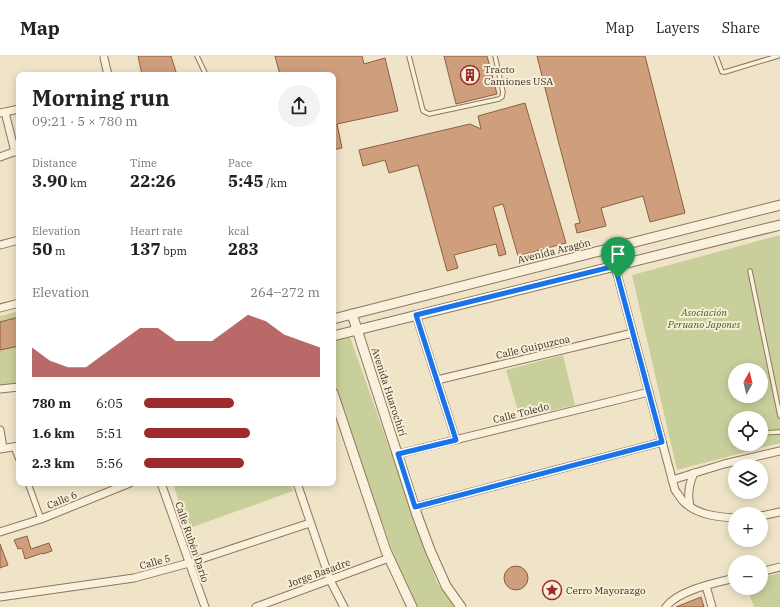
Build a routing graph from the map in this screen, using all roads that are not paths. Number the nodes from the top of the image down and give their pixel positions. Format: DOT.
graph roads {
  1 [pos="197,56"];
  2 [pos="409,56"];
  3 [pos="495,56"];
  4 [pos="716,56"];
  5 [pos="778,56"];
  6 [pos="770,57"];
  7 [pos="104,58"];
  8 [pos="107,72"];
  9 [pos="205,72"];
  10 [pos="16,110"];
  11 [pos="3,112"];
  12 [pos="16,148"];
  13 [pos="16,151"];
  14 [pos="0,157"];
  15 [pos="780,205"];
  16 [pos="780,226"];
  17 [pos="16,241"];
  18 [pos="0,244"];
  19 [pos="615,266"];
  20 [pos="750,271"];
  21 [pos="16,304"];
  22 [pos="0,308"];
  23 [pos="352,314"];
  24 [pos="416,315"];
  25 [pos="336,318"];
  26 [pos="357,330"];
  27 [pos="633,333"];
  28 [pos="336,335"];
  29 [pos="436,380"];
  30 [pos="16,387"];
  31 [pos="0,389"];
  32 [pos="649,392"];
  33 [pos="336,402"];
  34 [pos="780,416"];
  35 [pos="0,430"];
  36 [pos="780,432"];
  37 [pos="768,433"];
  38 [pos="456,440"];
  39 [pos="662,442"];
  40 [pos="16,446"];
  41 [pos="2,448"];
  42 [pos="780,451"];
  43 [pos="398,454"];
  44 [pos="694,473"];
  45 [pos="672,480"];
  46 [pos="29,486"];
  47 [pos="123,486"];
  48 [pos="162,486"];
  49 [pos="298,486"];
  50 [pos="690,506"];
  51 [pos="415,507"];
  52 [pos="780,512"];
  53 [pos="768,515"];
  54 [pos="728,517"];
  55 [pos="41,519"];
  56 [pos="310,523"];
  57 [pos="0,532"];
  58 [pos="389,558"];
  59 [pos="189,563"];
  60 [pos="780,567"];
  61 [pos="768,570"];
  62 [pos="330,580"];
  63 [pos="728,580"];
  64 [pos="706,586"];
  65 [pos="0,597"];
  66 [pos="205,607"];
  67 [pos="256,607"];
  68 [pos="344,607"];
  69 [pos="412,607"];
  70 [pos="461,607"];
  71 [pos="666,607"];
  72 [pos="712,607"];
  1 -- 9 [label="lane"];
  2 -- 3 [label="lane"];
  4 -- 6 [label="lane"];
  5 -- 6 [label="lane"];
  7 -- 8 [label="street"];
  10 -- 11 [label="street"];
  11 -- 12 [label="street"];
  13 -- 14 [label="street"];
  15 -- 23 [label="street, Avenida Aragón"];
  16 -- 19 [label="street"];
  17 -- 18 [label="street"];
  19 -- 24 [label="street"];
  19 -- 27 [label="street"];
  20 -- 34 [label="lane"];
  21 -- 22 [label="street"];
  23 -- 25 [label="street, Avenida Aragón"];
  23 -- 26 [label="street, Avenida Huarochirí"];
  24 -- 26 [label="street"];
  24 -- 29 [label="street"];
  26 -- 28 [label="street"];
  26 -- 43 [label="street, Avenida Huarochirí"];
  27 -- 29 [label="street, Calle Guipuzcoa"];
  27 -- 32 [label="street"];
  29 -- 38 [label="street"];
  30 -- 31 [label="street"];
  32 -- 38 [label="street, Calle Toledo"];
  32 -- 39 [label="street"];
  33 -- 58 [label="street"];
  35 -- 41 [label="street"];
  36 -- 37 [label="lane"];
  38 -- 43 [label="street, Calle Toledo"];
  39 -- 45 [label="street"];
  39 -- 51 [label="street"];
  40 -- 41 [label="street"];
  42 -- 44 [label="street"];
  43 -- 51 [label="street, Avenida Huarochirí"];
  44 -- 45 [label="street"];
  44 -- 50 [label="street"];
  45 -- 50 [label="street"];
  46 -- 55 [label="street"];
  47 -- 55 [label="street, Calle 6"];
  48 -- 59 [label="street, Calle Rubén Darío"];
  49 -- 56 [label="street"];
  50 -- 54 [label="street"];
  51 -- 70 [label="street, Avenida Huarochirí"];
  52 -- 53 [label="street"];
  55 -- 57 [label="street, Calle 6"];
  56 -- 59 [label="street, Calle 5"];
  56 -- 62 [label="street"];
  58 -- 62 [label="street, Jorge Basadre"];
  58 -- 69 [label="street"];
  59 -- 65 [label="street, Calle 5"];
  59 -- 66 [label="street, Calle Rubén Darío"];
  60 -- 61 [label="street"];
  62 -- 67 [label="street, Jorge Basadre"];
  62 -- 68 [label="street"];
  63 -- 64 [label="street"];
  64 -- 71 [label="street"];
  64 -- 72 [label="street"];
}
